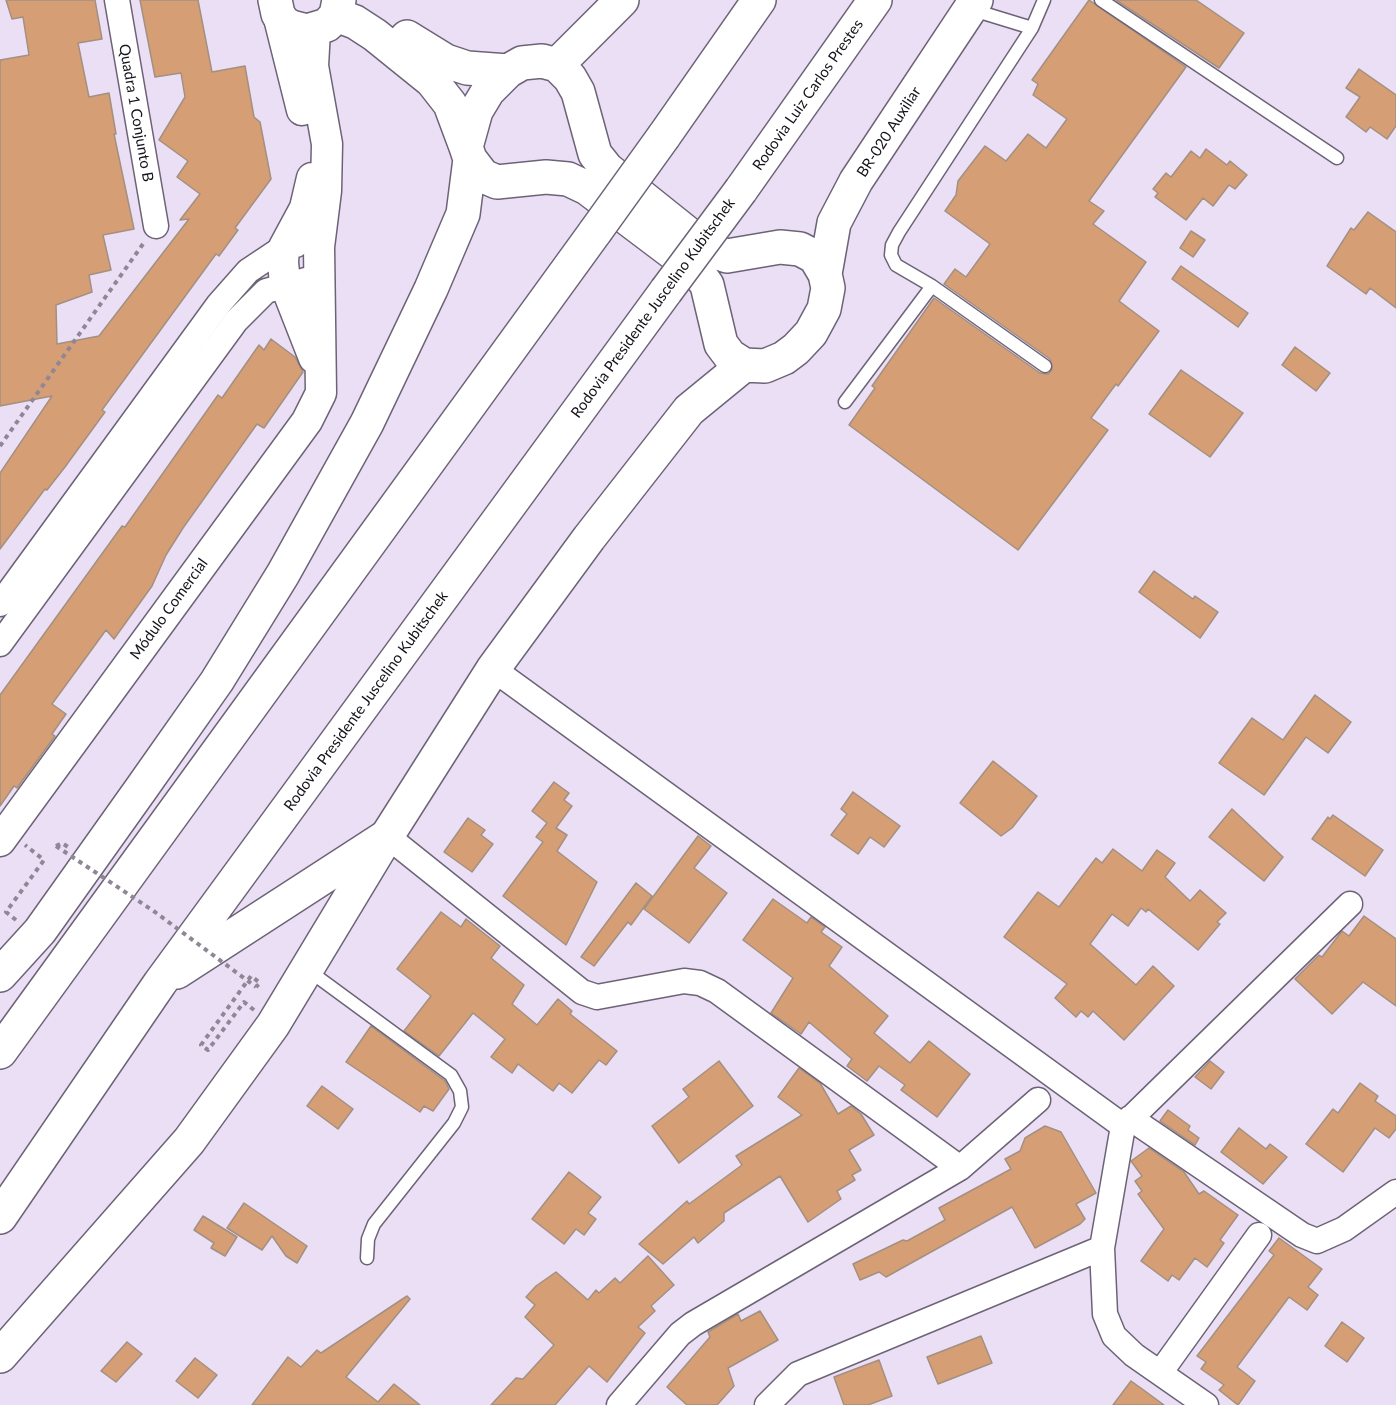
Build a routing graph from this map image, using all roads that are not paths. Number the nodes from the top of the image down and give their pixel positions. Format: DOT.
graph roads {
  1 [pos="117,0"];
  2 [pos="622,0"];
  3 [pos="759,0"];
  4 [pos="876,0"];
  5 [pos="1044,0"];
  6 [pos="1101,0"];
  7 [pos="973,5"];
  8 [pos="276,7"];
  9 [pos="337,11"];
  10 [pos="1032,28"];
  11 [pos="557,65"];
  12 [pos="508,70"];
  13 [pos="468,153"];
  14 [pos="1336,158"];
  15 [pos="741,190"];
  16 [pos="156,226"];
  17 [pos="284,247"];
  18 [pos="320,262"];
  19 [pos="825,274"];
  20 [pos="285,284"];
  21 [pos="932,286"];
  22 [pos="227,313"];
  23 [pos="744,365"];
  24 [pos="1045,366"];
  25 [pos="319,370"];
  26 [pos="845,402"];
  27 [pos="0,604"];
  28 [pos="4,632"];
  29 [pos="493,669"];
  30 [pos="4,836"];
  31 [pos="387,836"];
  32 [pos="1350,904"];
  33 [pos="307,969"];
  34 [pos="0,975"];
  35 [pos="160,983"];
  36 [pos="0,1052"];
  37 [pos="1038,1100"];
  38 [pos="1126,1122"];
  39 [pos="960,1168"];
  40 [pos="1396,1192"];
  41 [pos="0,1217"];
  42 [pos="1259,1235"];
  43 [pos="1102,1248"];
  44 [pos="367,1258"];
  45 [pos="0,1356"];
  46 [pos="1160,1373"];
  47 [pos="619,1405"];
  48 [pos="767,1405"];
  49 [pos="1206,1405"];
  1 -- 16 [label="street, Quadra 1 Conjunto B"];
  2 -- 11 [label="main road"];
  3 -- 36 [label="main road, bridge"];
  4 -- 15 [label="main road, Rodovia Luiz Carlos Prestes"];
  5 -- 10 [label="lane"];
  6 -- 14 [label="lane"];
  7 -- 10 [label="lane"];
  7 -- 19 [label="main road, BR-020 Auxiliar"];
  8 -- 9 [label="main road"];
  8 -- 17 [label="street, Módulo Comercial"];
  9 -- 12 [label="main road"];
  9 -- 13 [label="main road"];
  9 -- 18 [label="street, Módulo Comercial"];
  10 -- 21 [label="lane"];
  11 -- 12 [label="main road"];
  11 -- 19 [label="main road"];
  12 -- 13 [label="main road"];
  13 -- 23 [label="main road"];
  13 -- 34 [label="main road"];
  15 -- 35 [label="main road, Rodovia Presidente Juscelino Kubitschek, bridge"];
  17 -- 18 [label="street"];
  17 -- 20 [label="street, Módulo Comercial"];
  17 -- 22 [label="street, Módulo Comercial"];
  18 -- 20 [label="street, Módulo Comercial"];
  18 -- 25 [label="street, Módulo Comercial"];
  19 -- 23 [label="main road, BR-020 Auxiliar"];
  20 -- 22 [label="street, Módulo Comercial"];
  20 -- 25 [label="street, Módulo Comercial"];
  21 -- 24 [label="lane"];
  21 -- 26 [label="lane"];
  22 -- 27 [label="street, Módulo Comercial"];
  22 -- 28 [label="street, Módulo Comercial"];
  23 -- 29 [label="main road"];
  25 -- 30 [label="street, Módulo Comercial"];
  29 -- 31 [label="main road"];
  29 -- 38 [label="street"];
  31 -- 33 [label="main road"];
  31 -- 35 [label="main road"];
  31 -- 39 [label="street"];
  32 -- 38 [label="street"];
  33 -- 44 [label="lane"];
  33 -- 45 [label="main road"];
  35 -- 41 [label="main road, Rodovia Presidente Juscelino Kubitschek"];
  37 -- 39 [label="street"];
  38 -- 40 [label="street"];
  38 -- 43 [label="street"];
  39 -- 47 [label="street"];
  42 -- 46 [label="street"];
  43 -- 46 [label="street"];
  43 -- 48 [label="street"];
  46 -- 49 [label="street"];
}
